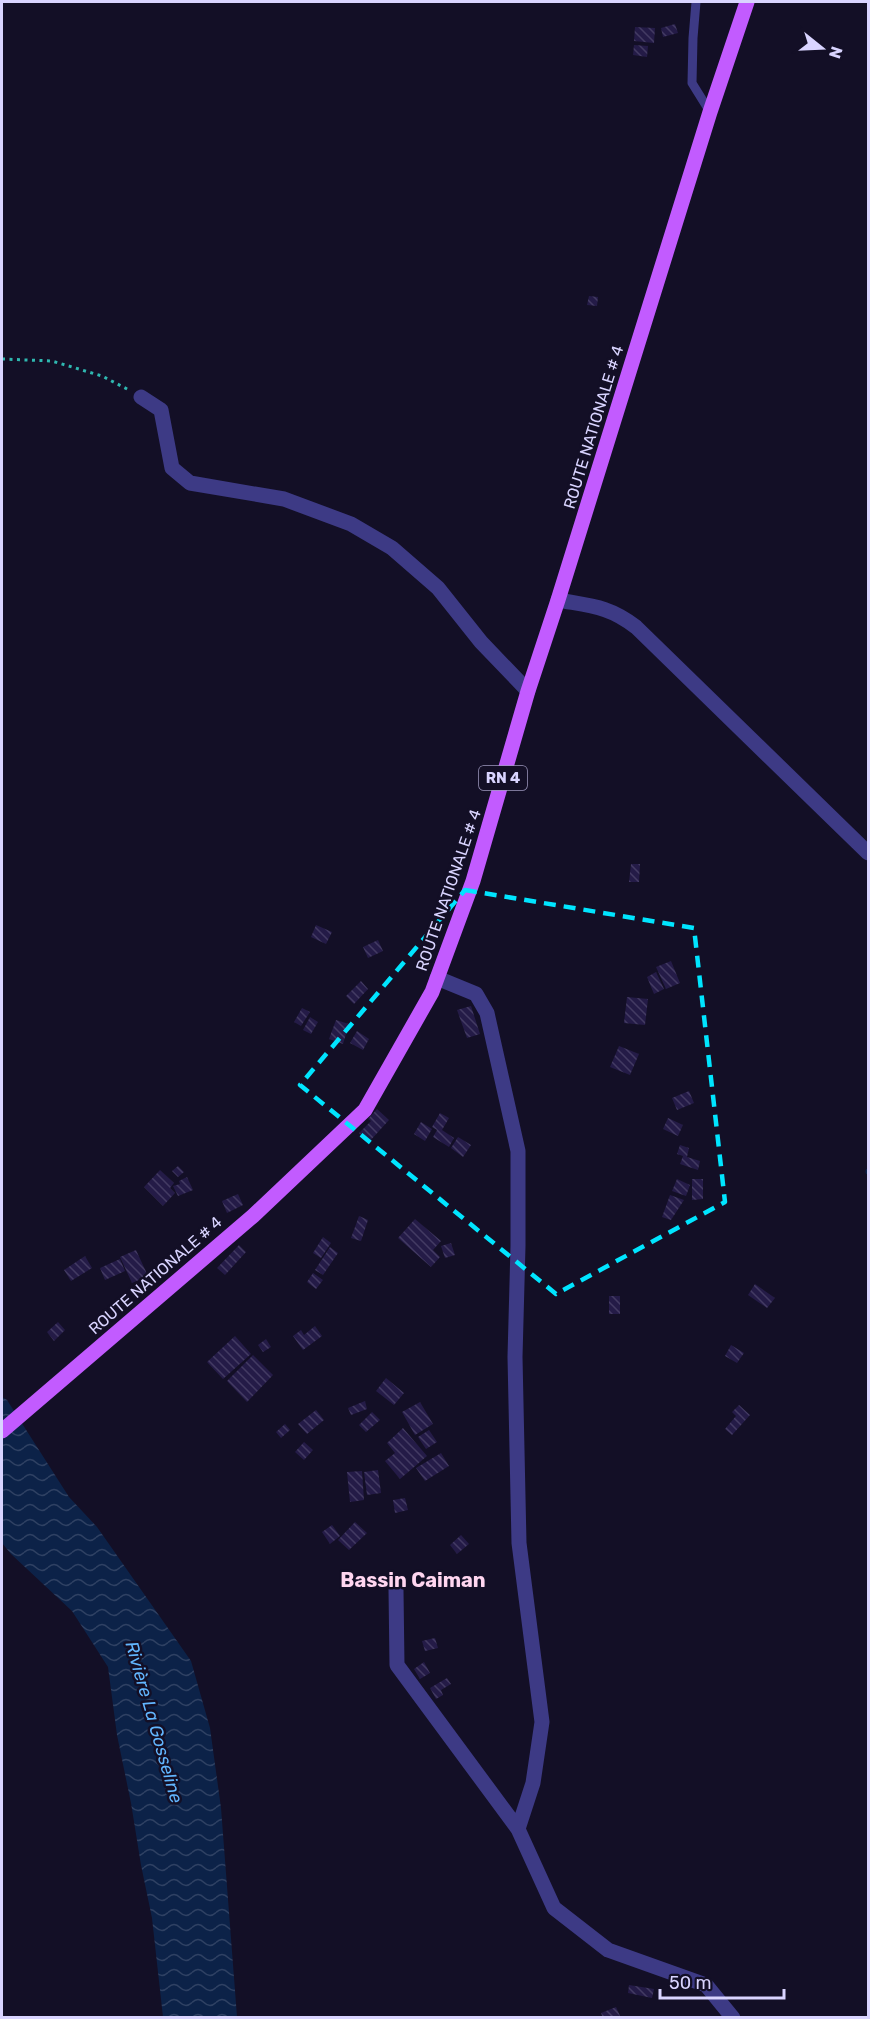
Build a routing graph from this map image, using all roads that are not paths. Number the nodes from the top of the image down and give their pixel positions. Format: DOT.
graph roads {
  1 [pos="696,2"];
  2 [pos="747,2"];
  3 [pos="710,112"];
  4 [pos="141,397"];
  5 [pos="558,600"];
  6 [pos="528,691"];
  7 [pos="868,853"];
  8 [pos="437,978"];
  9 [pos="2,1431"];
  10 [pos="396,1590"];
  11 [pos="518,1829"];
  12 [pos="733,2018"];
  1 -- 3 [label="lane"];
  2 -- 3 [label="main road, ROUTE NATIONALE # 4 / RN 4"];
  3 -- 5 [label="main road, ROUTE NATIONALE # 4 / RN 4"];
  4 -- 6 [label="street"];
  5 -- 6 [label="main road, ROUTE NATIONALE # 4 / RN 4"];
  5 -- 7 [label="street"];
  6 -- 8 [label="main road, ROUTE NATIONALE # 4 / RN 4"];
  8 -- 9 [label="main road, ROUTE NATIONALE # 4 / RN 4"];
  8 -- 11 [label="street"];
  10 -- 11 [label="street"];
  11 -- 12 [label="street"];
}
